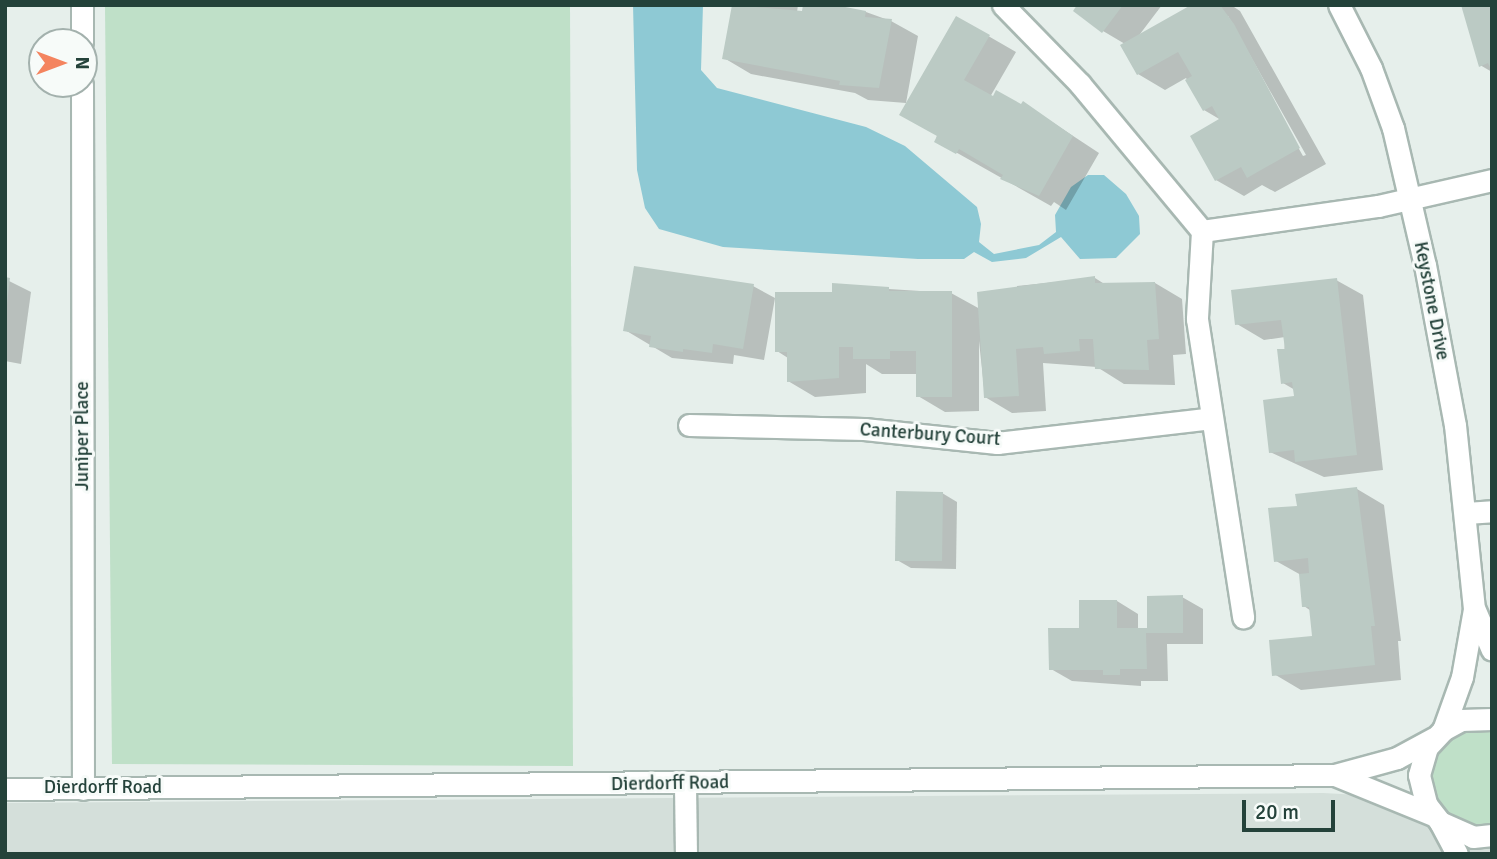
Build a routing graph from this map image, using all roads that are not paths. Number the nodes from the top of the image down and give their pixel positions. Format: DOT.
graph roads {
  1 [pos="82,5"];
  2 [pos="1003,5"];
  3 [pos="1339,5"];
  4 [pos="82,28"];
  5 [pos="82,98"];
  6 [pos="1492,180"];
  7 [pos="1411,199"];
  8 [pos="1202,231"];
  9 [pos="1212,418"];
  10 [pos="689,425"];
  11 [pos="1492,511"];
  12 [pos="1466,513"];
  13 [pos="1474,609"];
  14 [pos="1243,617"];
  15 [pos="1492,650"];
  16 [pos="1492,719"];
  17 [pos="1438,734"];
  18 [pos="1335,775"];
  19 [pos="685,784"];
  20 [pos="5,789"];
  21 [pos="83,789"];
  22 [pos="1436,818"];
  23 [pos="1492,835"];
  24 [pos="687,854"];
  25 [pos="1457,854"];
  1 -- 4 [label="street"];
  2 -- 8 [label="street"];
  3 -- 7 [label="street, Keystone Drive"];
  5 -- 21 [label="street, Juniper Place"];
  6 -- 7 [label="street"];
  7 -- 8 [label="street"];
  7 -- 12 [label="street, Keystone Drive"];
  8 -- 9 [label="street"];
  9 -- 10 [label="street, Canterbury Court"];
  9 -- 14 [label="street"];
  11 -- 12 [label="street"];
  12 -- 13 [label="street, Keystone Drive"];
  13 -- 15 [label="street, Keystone Drive"];
  13 -- 17 [label="street, Keystone Drive"];
  16 -- 17 [label="street, Dierdorff Road"];
  17 -- 18 [label="street, Dierdorff Road"];
  17 -- 22 [label="street"];
  18 -- 19 [label="street, Dierdorff Road"];
  18 -- 22 [label="street, Dierdorff Road"];
  19 -- 21 [label="street, Dierdorff Road"];
  19 -- 24 [label="street"];
  20 -- 21 [label="street, Dierdorff Road"];
  22 -- 23 [label="street, Dierdorff Road"];
  22 -- 25 [label="street"];
}
